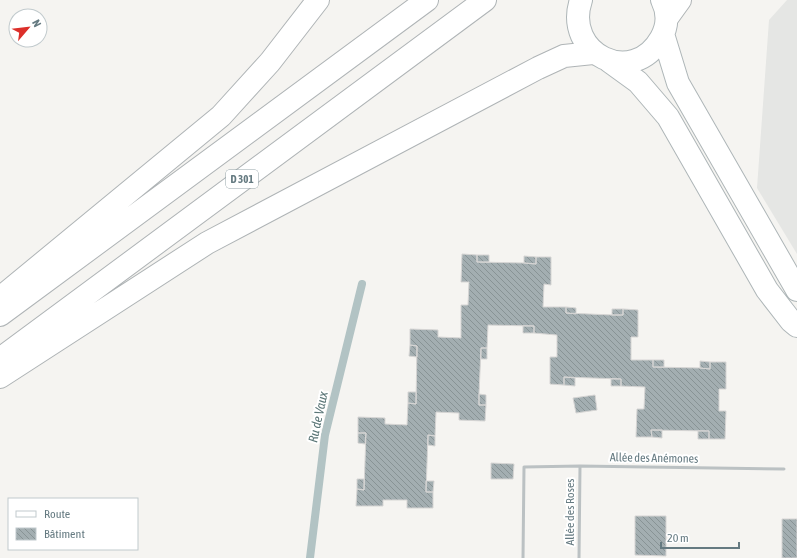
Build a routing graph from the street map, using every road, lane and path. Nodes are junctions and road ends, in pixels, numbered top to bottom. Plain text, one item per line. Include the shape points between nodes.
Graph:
1 (318, 0) edge
2 (427, 0) edge
3 (485, 0) edge
4 (581, 0) edge
5 (680, 0) edge
6 (664, 18) edge
7 (601, 57) junction
8 (797, 290) edge
9 (0, 298) edge
10 (0, 315) edge
11 (797, 326) edge
12 (0, 359) edge
13 (0, 377) edge
14 (580, 466) junction
15 (784, 469) dead end
16 (523, 558) edge
17 (579, 558) edge

1 - 9 main road via 270,62 221,116
2 - 10 main road, D 301
3 - 12 main road, D 301
4 - 7 main road via 578,24 582,37
5 - 6 main road
6 - 7 main road via 657,46 647,55 635,61 622,63
6 - 8 main road via 678,83
7 - 11 main road via 638,82 668,117 768,290
7 - 13 main road via 564,56 538,68 207,243
14 - 15 lane, Allée des Anémones
14 - 16 lane, Allée des Anémones via 524,467
14 - 17 lane, Allée des Roses

